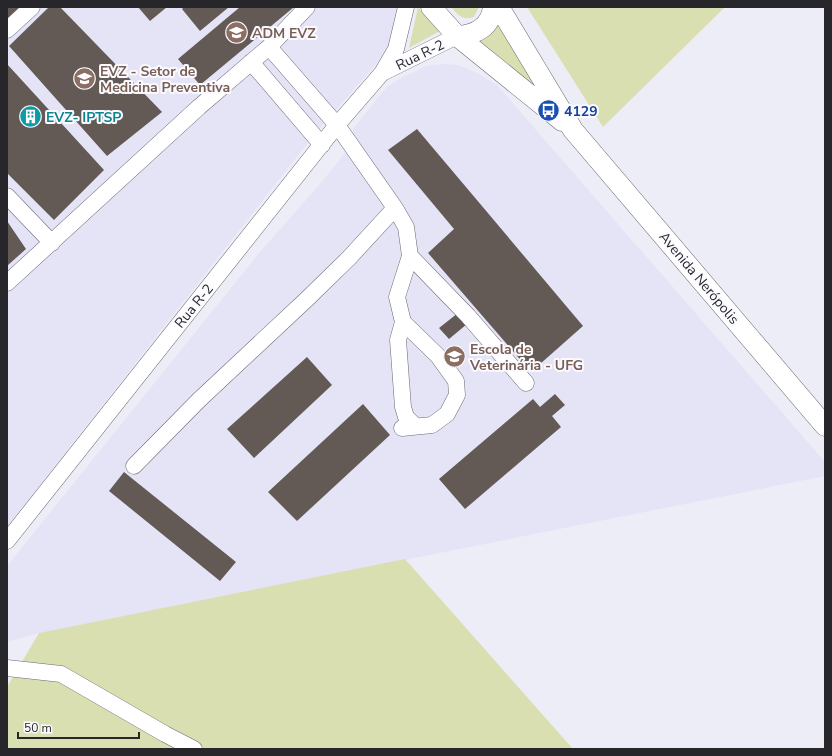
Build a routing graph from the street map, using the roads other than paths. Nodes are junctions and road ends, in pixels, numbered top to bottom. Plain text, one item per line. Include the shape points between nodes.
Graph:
1 (32, 7) edge
2 (307, 7) edge
3 (406, 7) edge
4 (432, 7) edge
5 (493, 7) edge
6 (499, 7) edge
7 (7, 30) edge
8 (457, 36) junction
9 (268, 47) junction
10 (251, 62) junction
11 (382, 73) junction
12 (337, 125) junction
13 (573, 130) junction
14 (322, 145) junction
15 (7, 196) edge
16 (395, 208) junction
17 (52, 243) junction
18 (410, 256) junction
19 (7, 283) edge
20 (403, 322) junction
21 (526, 383) dead end
22 (825, 426) edge
23 (134, 466) dead end
24 (7, 541) edge
25 (7, 668) edge
26 (194, 749) edge

1 - 7 street
2 - 9 street
3 - 11 street, Rua R-2 via 396,49
4 - 8 main road, Avenida Nerópolis
5 - 8 main road via 487,25 473,33
6 - 13 main road, Avenida Nerópolis
8 - 11 street, Rua R-2
8 - 13 main road, Avenida Nerópolis
9 - 10 street
9 - 12 street
10 - 14 street
10 - 17 street via 199,106
11 - 12 street, Rua R-2
12 - 14 street, Rua R-2
12 - 16 street
13 - 22 main road, Avenida Nerópolis
14 - 24 street, Rua R-2
15 - 17 street
16 - 18 street via 406,227
16 - 23 street via 349,258 199,400
17 - 19 street
18 - 20 street via 397,297
18 - 21 street via 468,316
20 - 20 street via 398,340 403,407 409,427 432,425 447,414 457,395 456,381 438,356
25 - 26 street via 61,674

